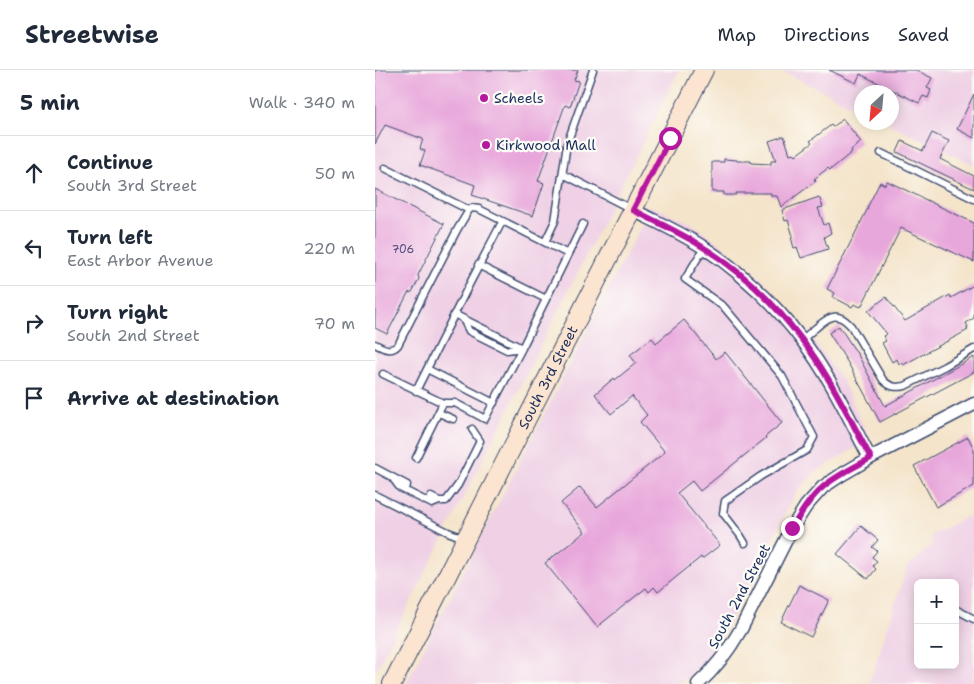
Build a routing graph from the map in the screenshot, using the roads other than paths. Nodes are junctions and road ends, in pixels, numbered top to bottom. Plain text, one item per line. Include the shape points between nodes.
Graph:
1 (593, 70) edge
2 (704, 70) edge
3 (881, 153) dead end
4 (385, 168) dead end
5 (563, 174) junction
6 (974, 199) edge
7 (469, 210) junction
8 (633, 210) junction
9 (502, 222) junction
10 (583, 224) dead end
11 (545, 242) junction
12 (704, 248) junction
13 (567, 254) junction
14 (478, 266) junction
15 (546, 298) junction
16 (454, 314) junction
17 (802, 340) junction
18 (375, 344) edge
19 (522, 348) junction
20 (974, 349) edge
21 (427, 369) junction
22 (383, 374) dead end
23 (416, 391) junction
24 (494, 402) junction
25 (443, 403) junction
26 (974, 404) edge
27 (439, 413) junction
28 (453, 420) dead end
29 (472, 429) dead end
30 (415, 458) dead end
31 (871, 458) junction
32 (375, 468) edge
33 (391, 476) junction
34 (407, 485) dead end
35 (375, 495) edge
36 (431, 497) dead end
37 (439, 501) junction
38 (465, 539) junction
39 (745, 543) dead end
40 (959, 611) edge
41 (974, 619) edge
42 (392, 684) edge
43 (698, 684) edge

1 - 5 lane via 564,154
2 - 8 street, South 3rd Street
3 - 6 lane
4 - 7 lane
5 - 8 lane
5 - 11 lane via 555,221
7 - 9 lane via 479,209
7 - 18 lane via 398,345 388,350
8 - 12 street
8 - 38 street, South 3rd Street
9 - 11 lane
9 - 14 lane
10 - 13 lane
11 - 13 lane
12 - 17 street via 761,293
12 - 39 lane via 685,279 724,307 783,376 814,437 807,450 725,501 723,513
13 - 15 lane
14 - 15 lane
14 - 16 lane
15 - 19 lane
16 - 19 lane
16 - 21 lane
17 - 20 lane via 827,319 839,317 851,326 883,380 899,388
17 - 31 street
19 - 24 lane
21 - 23 lane
21 - 24 lane
22 - 23 lane
23 - 25 lane
24 - 25 lane via 485,419 455,403
25 - 27 lane
26 - 31 street, South 2nd Street
27 - 28 lane
27 - 30 lane
29 - 37 lane via 480,440 458,485 446,501
31 - 43 street, South 2nd Street via 832,480 807,506 792,528 732,645
32 - 33 lane
33 - 34 lane
33 - 37 lane via 400,488 432,504
35 - 38 lane
36 - 37 lane
38 - 42 street, South 3rd Street
40 - 41 lane

